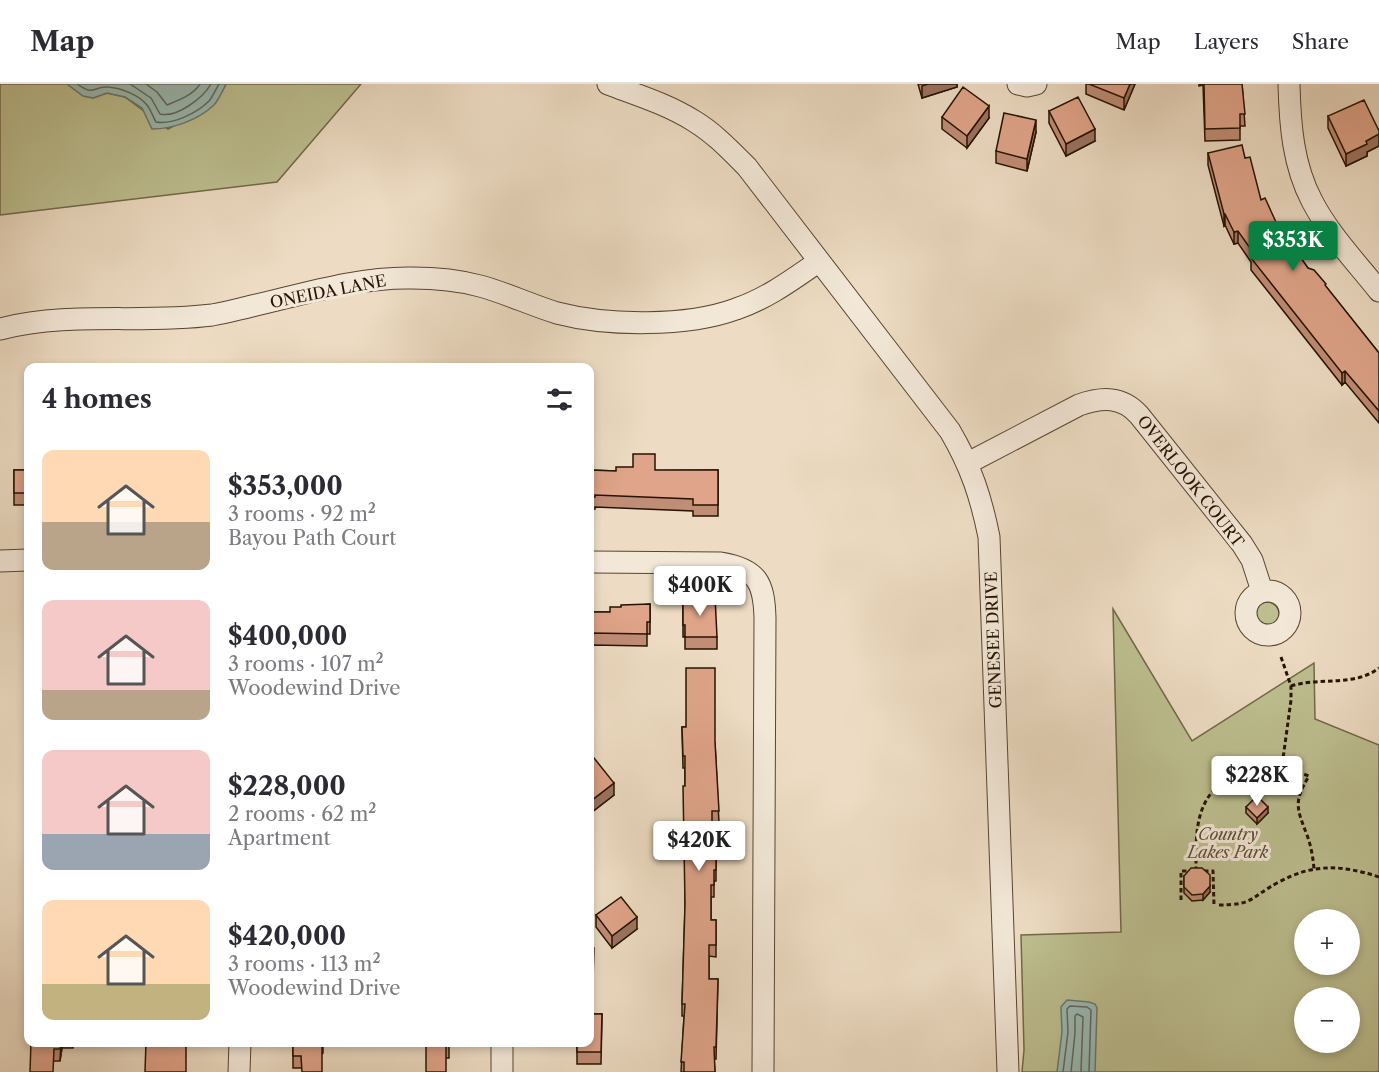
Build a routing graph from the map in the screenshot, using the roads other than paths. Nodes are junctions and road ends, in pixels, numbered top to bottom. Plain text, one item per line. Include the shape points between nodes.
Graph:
1 (608, 84) edge
2 (1018, 84) edge
3 (1036, 84) edge
4 (1289, 84) edge
5 (818, 261) junction
6 (1379, 291) edge
7 (0, 329) edge
8 (968, 463) junction
9 (24, 560) edge
10 (0, 561) edge
11 (594, 562) edge
12 (1262, 591) dead end
13 (240, 1047) edge
14 (502, 1047) edge
15 (239, 1072) edge
16 (502, 1072) edge
17 (763, 1072) edge
18 (1008, 1072) edge

1 - 5 street, GENESEE DRIVE via 670,107 722,142 747,167
2 - 3 street
4 - 6 street via 1291,132 1303,182 1324,221
5 - 7 street, ONEIDA LANE via 771,294 722,314 683,321 582,318 479,286 408,278 353,283 215,315 166,319 58,318
5 - 8 street, GENESEE DRIVE via 950,431
8 - 12 street, OVERLOOK COURT via 1079,405 1105,398 1125,402 1242,544
8 - 18 street, GENESEE DRIVE via 982,502 989,548
9 - 10 street
11 - 17 street via 721,563 749,572 762,588
13 - 15 street
14 - 16 street

